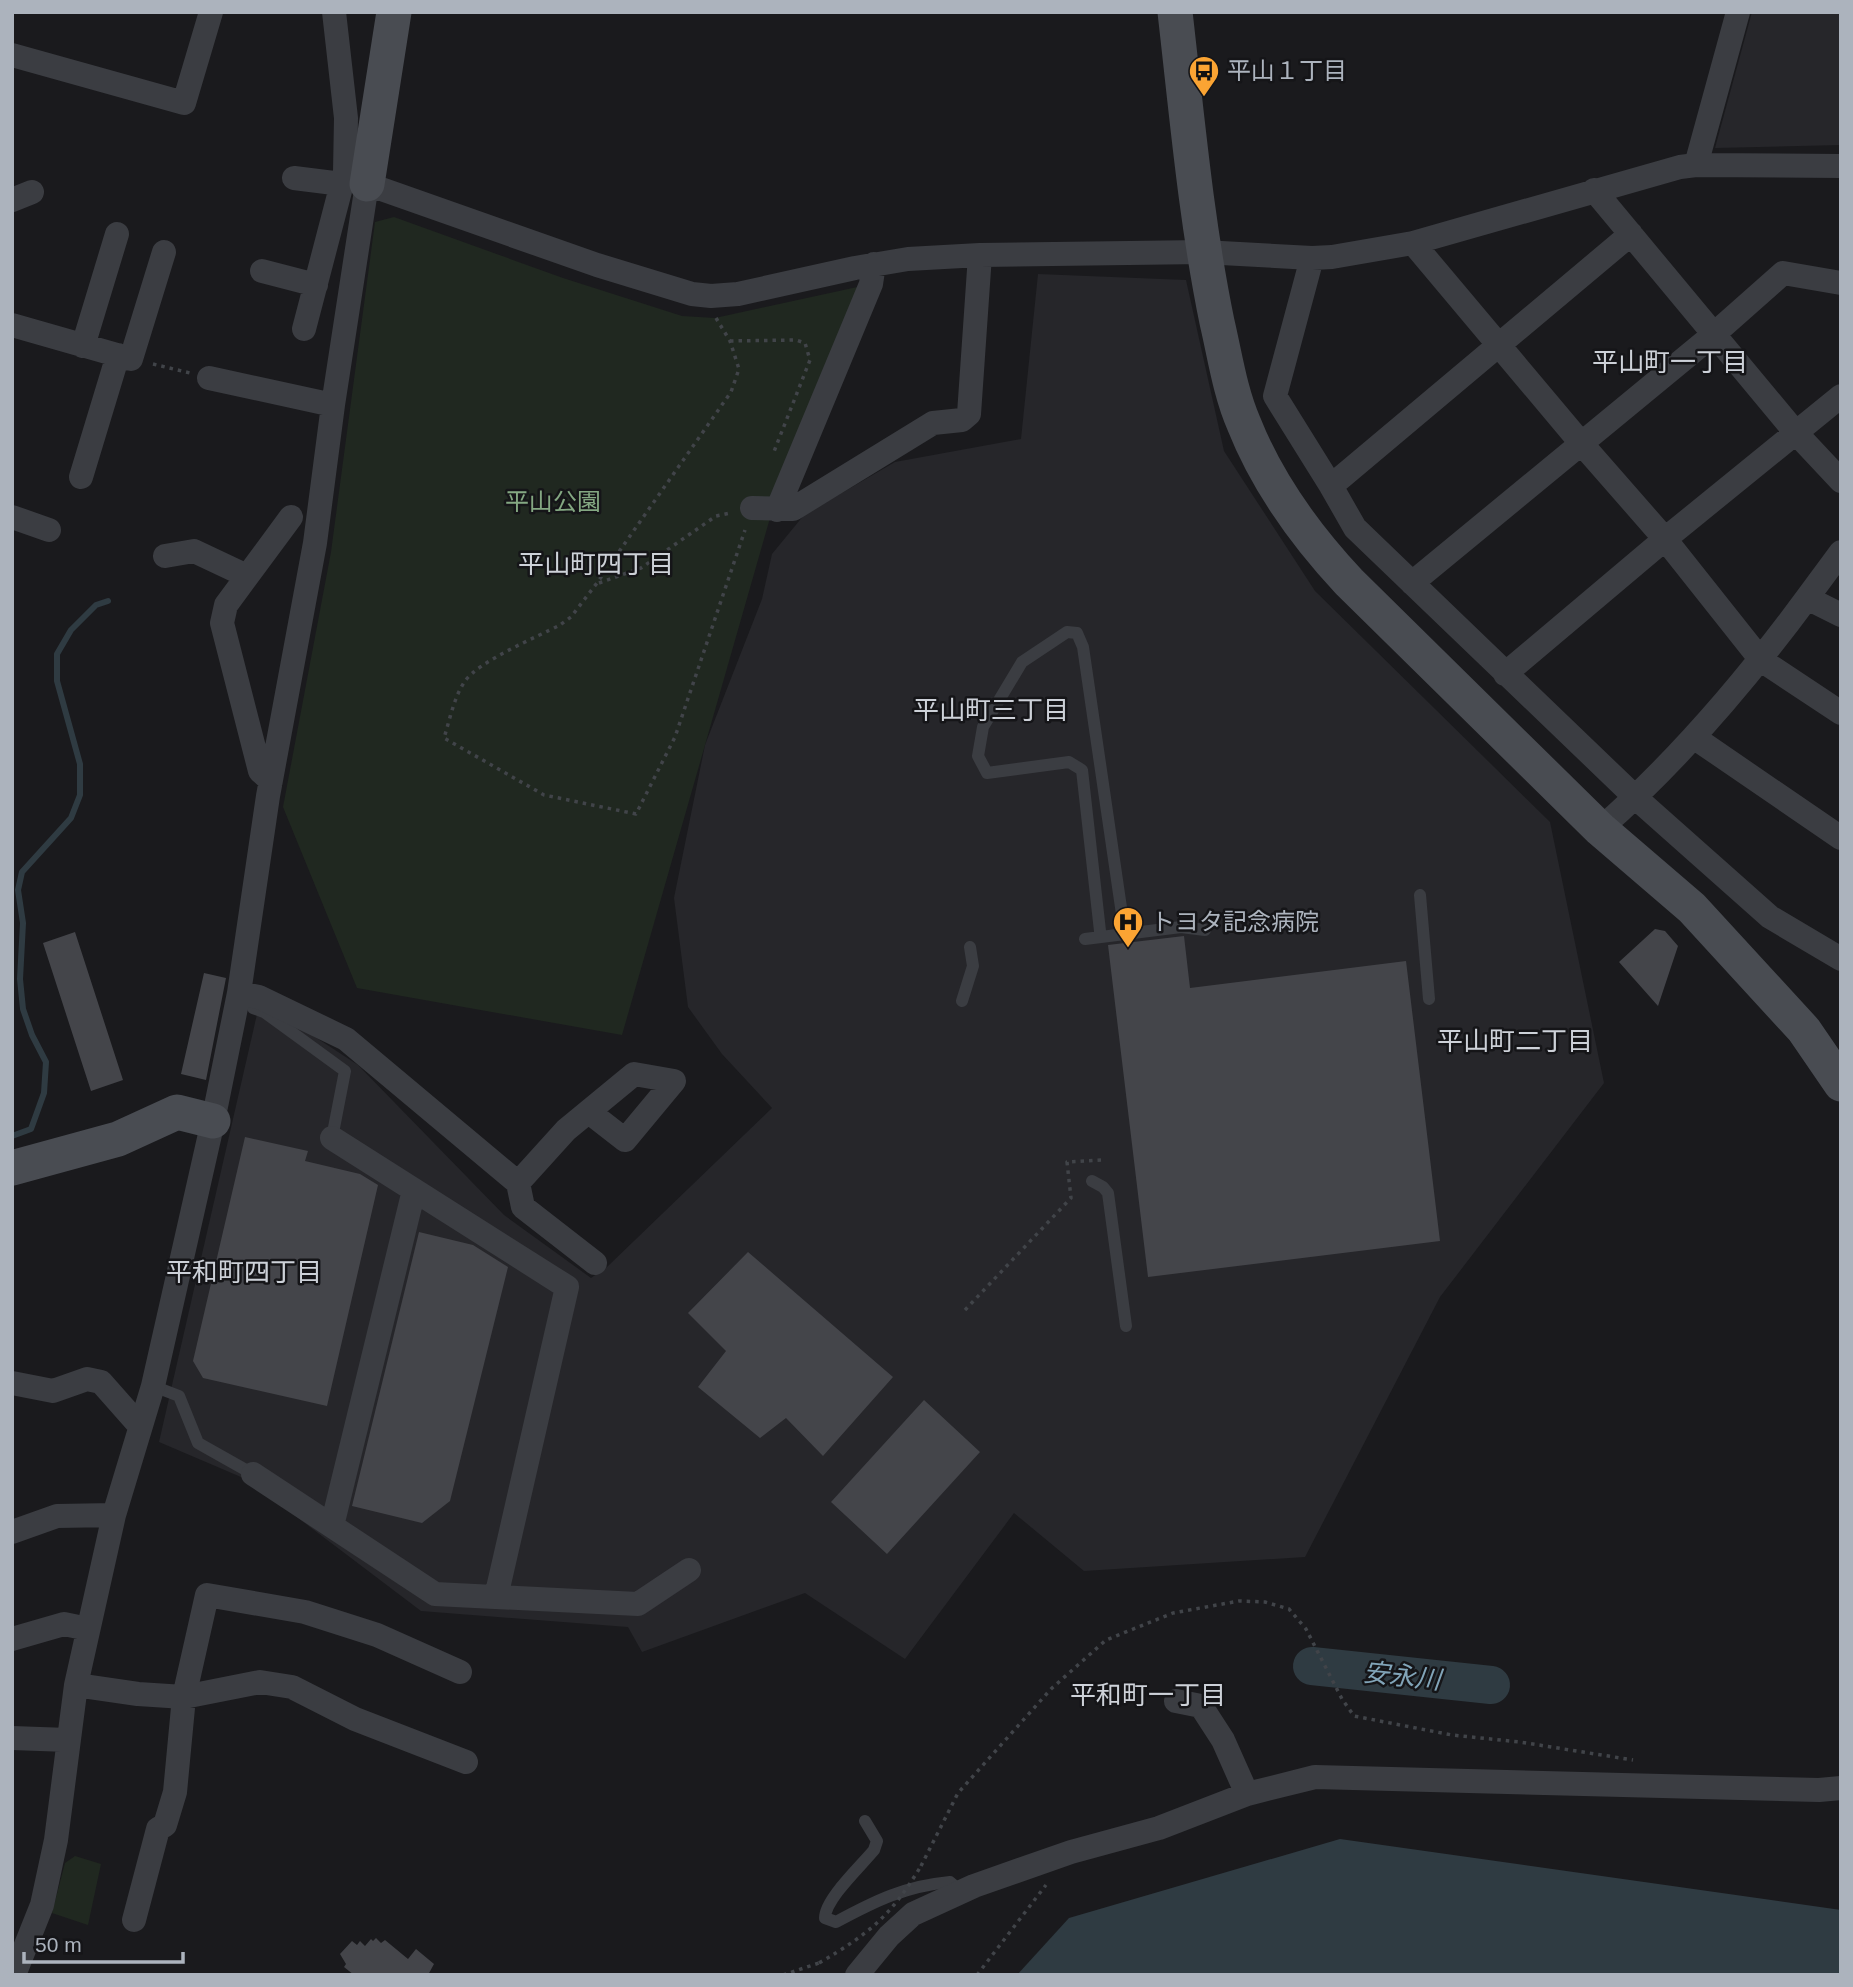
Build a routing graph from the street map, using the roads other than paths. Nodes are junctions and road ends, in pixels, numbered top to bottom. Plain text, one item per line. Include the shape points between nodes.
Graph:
1 (211, 12) edge
2 (334, 12) edge
3 (394, 12) edge
4 (1175, 12) edge
5 (1738, 12) edge
6 (12, 55) edge
7 (1696, 165) junction
8 (1841, 166) edge
9 (294, 178) dead end
10 (351, 180) junction
11 (1594, 190) junction
12 (117, 234) dead end
13 (1631, 234) junction
14 (328, 236) junction
15 (1413, 243) junction
16 (358, 245) junction
17 (1203, 251) junction
18 (164, 252) dead end
19 (980, 255) junction
20 (1312, 258) junction
21 (874, 264) junction
22 (262, 271) dead end
23 (1841, 283) edge
24 (316, 285) junction
25 (12, 325) edge
26 (304, 330) dead end
27 (1713, 335) junction
28 (1498, 345) junction
29 (82, 346) junction
30 (124, 357) junction
31 (209, 378) road end
32 (1841, 396) edge
33 (333, 405) junction
34 (1796, 433) junction
35 (1581, 443) junction
36 (81, 477) dead end
37 (1841, 481) edge
38 (1331, 486) junction
39 (752, 508) road end
40 (777, 510) junction
41 (12, 517) edge
42 (291, 517) dead end
43 (50, 530) dead end
44 (1665, 539) junction
45 (1841, 552) edge
46 (165, 556) dead end
47 (247, 576) junction
48 (1412, 583) junction
49 (1807, 598) junction
50 (1841, 615) edge
51 (1761, 660) junction
52 (1505, 674) junction
53 (1841, 713) edge
54 (1695, 738) junction
55 (271, 781) junction
56 (1636, 798) junction
57 (1600, 829) junction
58 (1841, 838) edge
59 (1420, 895) dead end
60 (1125, 928) dead end
61 (1100, 930) dead end
62 (1205, 930) dead end
63 (1085, 939) dead end
64 (970, 947) dead end
65 (1839, 952) edge
66 (238, 997) junction
67 (1429, 999) dead end
68 (962, 1000) dead end
69 (1841, 1084) edge
70 (589, 1112) dead end
71 (214, 1121) junction
72 (332, 1138) joint
73 (12, 1168) edge
74 (1092, 1181) dead end
75 (518, 1184) junction
76 (414, 1190) junction
77 (595, 1263) dead end
78 (1126, 1326) dead end
79 (12, 1383) edge
80 (153, 1386) junction
81 (139, 1425) junction
82 (253, 1474) joint
83 (114, 1515) junction
84 (332, 1526) junction
85 (12, 1532) edge
86 (690, 1570) dead end
87 (496, 1597) junction
88 (88, 1629) junction
89 (12, 1639) edge
90 (460, 1672) dead end
91 (76, 1685) junction
92 (184, 1697) junction
93 (1176, 1700) dead end
94 (12, 1738) edge
95 (68, 1740) junction
96 (466, 1762) dead end
97 (1841, 1788) edge
98 (1247, 1794) junction
99 (865, 1821) dead end
100 (962, 1892) junction
101 (134, 1920) dead end
102 (14, 1975) edge
103 (857, 1975) edge

1 - 6 street via 184,103
2 - 10 street
3 - 10 street
4 - 17 street
5 - 7 street
7 - 8 street
7 - 11 street
9 - 10 street
10 - 14 street
10 - 16 street
10 - 21 street via 692,294 738,294
11 - 13 street
11 - 15 street
12 - 29 street
13 - 27 street
13 - 28 street
14 - 16 street
14 - 24 street
15 - 20 street
15 - 28 street
16 - 33 street
17 - 19 street
17 - 20 street
17 - 57 street via 1243,424 1308,532 1349,582
18 - 30 street
19 - 21 street
19 - 40 street via 969,414 961,420 933,423 793,509
20 - 38 street via 1275,396
21 - 40 street via 871,284
22 - 24 street
23 - 27 street via 1783,273
24 - 26 street
25 - 29 street
27 - 34 street
27 - 35 street
28 - 35 street
28 - 38 street
29 - 30 street
30 - 36 street
31 - 33 street
32 - 34 street
33 - 55 street via 315,543
34 - 37 street
34 - 44 street
35 - 44 street
35 - 48 street
38 - 48 street via 1355,528
39 - 40 street
41 - 43 street
42 - 47 street
44 - 51 street
44 - 52 street
45 - 49 street
46 - 47 street via 194,551
47 - 55 street via 226,605 222,623 260,771
48 - 52 street
49 - 50 street
49 - 51 street
51 - 53 street
51 - 54 street
52 - 56 street
54 - 56 street
54 - 58 street
55 - 66 street
56 - 57 street
56 - 65 street via 1770,917
57 - 69 street via 1692,908 1804,1030
59 - 67 lane
60 - 61 lane via 1083,648 1077,633 1067,632 1022,662 983,727 978,756 987,773 1069,762 1082,770
62 - 63 lane via 1181,927
64 - 68 lane via 972,966
66 - 71 street
66 - 72 lane via 345,1071
66 - 75 street via 259,997 346,1039
70 - 75 street via 566,1130
71 - 73 street via 177,1112 118,1139
71 - 80 street
72 - 76 street
74 - 78 lane via 1108,1193
75 - 77 street via 523,1207
76 - 84 street
76 - 87 street via 567,1287
79 - 81 street via 52,1391 88,1379 101,1382
80 - 81 street
80 - 82 lane via 179,1396 198,1443
81 - 83 street
82 - 84 street
83 - 85 street via 57,1516
83 - 88 street
84 - 87 street via 435,1594
86 - 87 street via 638,1604
88 - 89 street via 64,1623
88 - 91 street
90 - 92 street via 377,1635 305,1612 206,1595
91 - 92 street
91 - 95 street
92 - 96 street via 260,1682 292,1688 355,1719
92 - 101 street via 175,1792 165,1825 158,1829 151,1848
93 - 98 street via 1201,1706
94 - 95 street
95 - 102 street via 56,1840 42,1905
97 - 98 street via 1605,1786 1333,1776
98 - 100 street via 1159,1828 1071,1852
99 - 100 lane via 877,1841 874,1850 834,1897 825,1918 836,1922 883,1896 926,1884 950,1882
100 - 103 street via 913,1914

